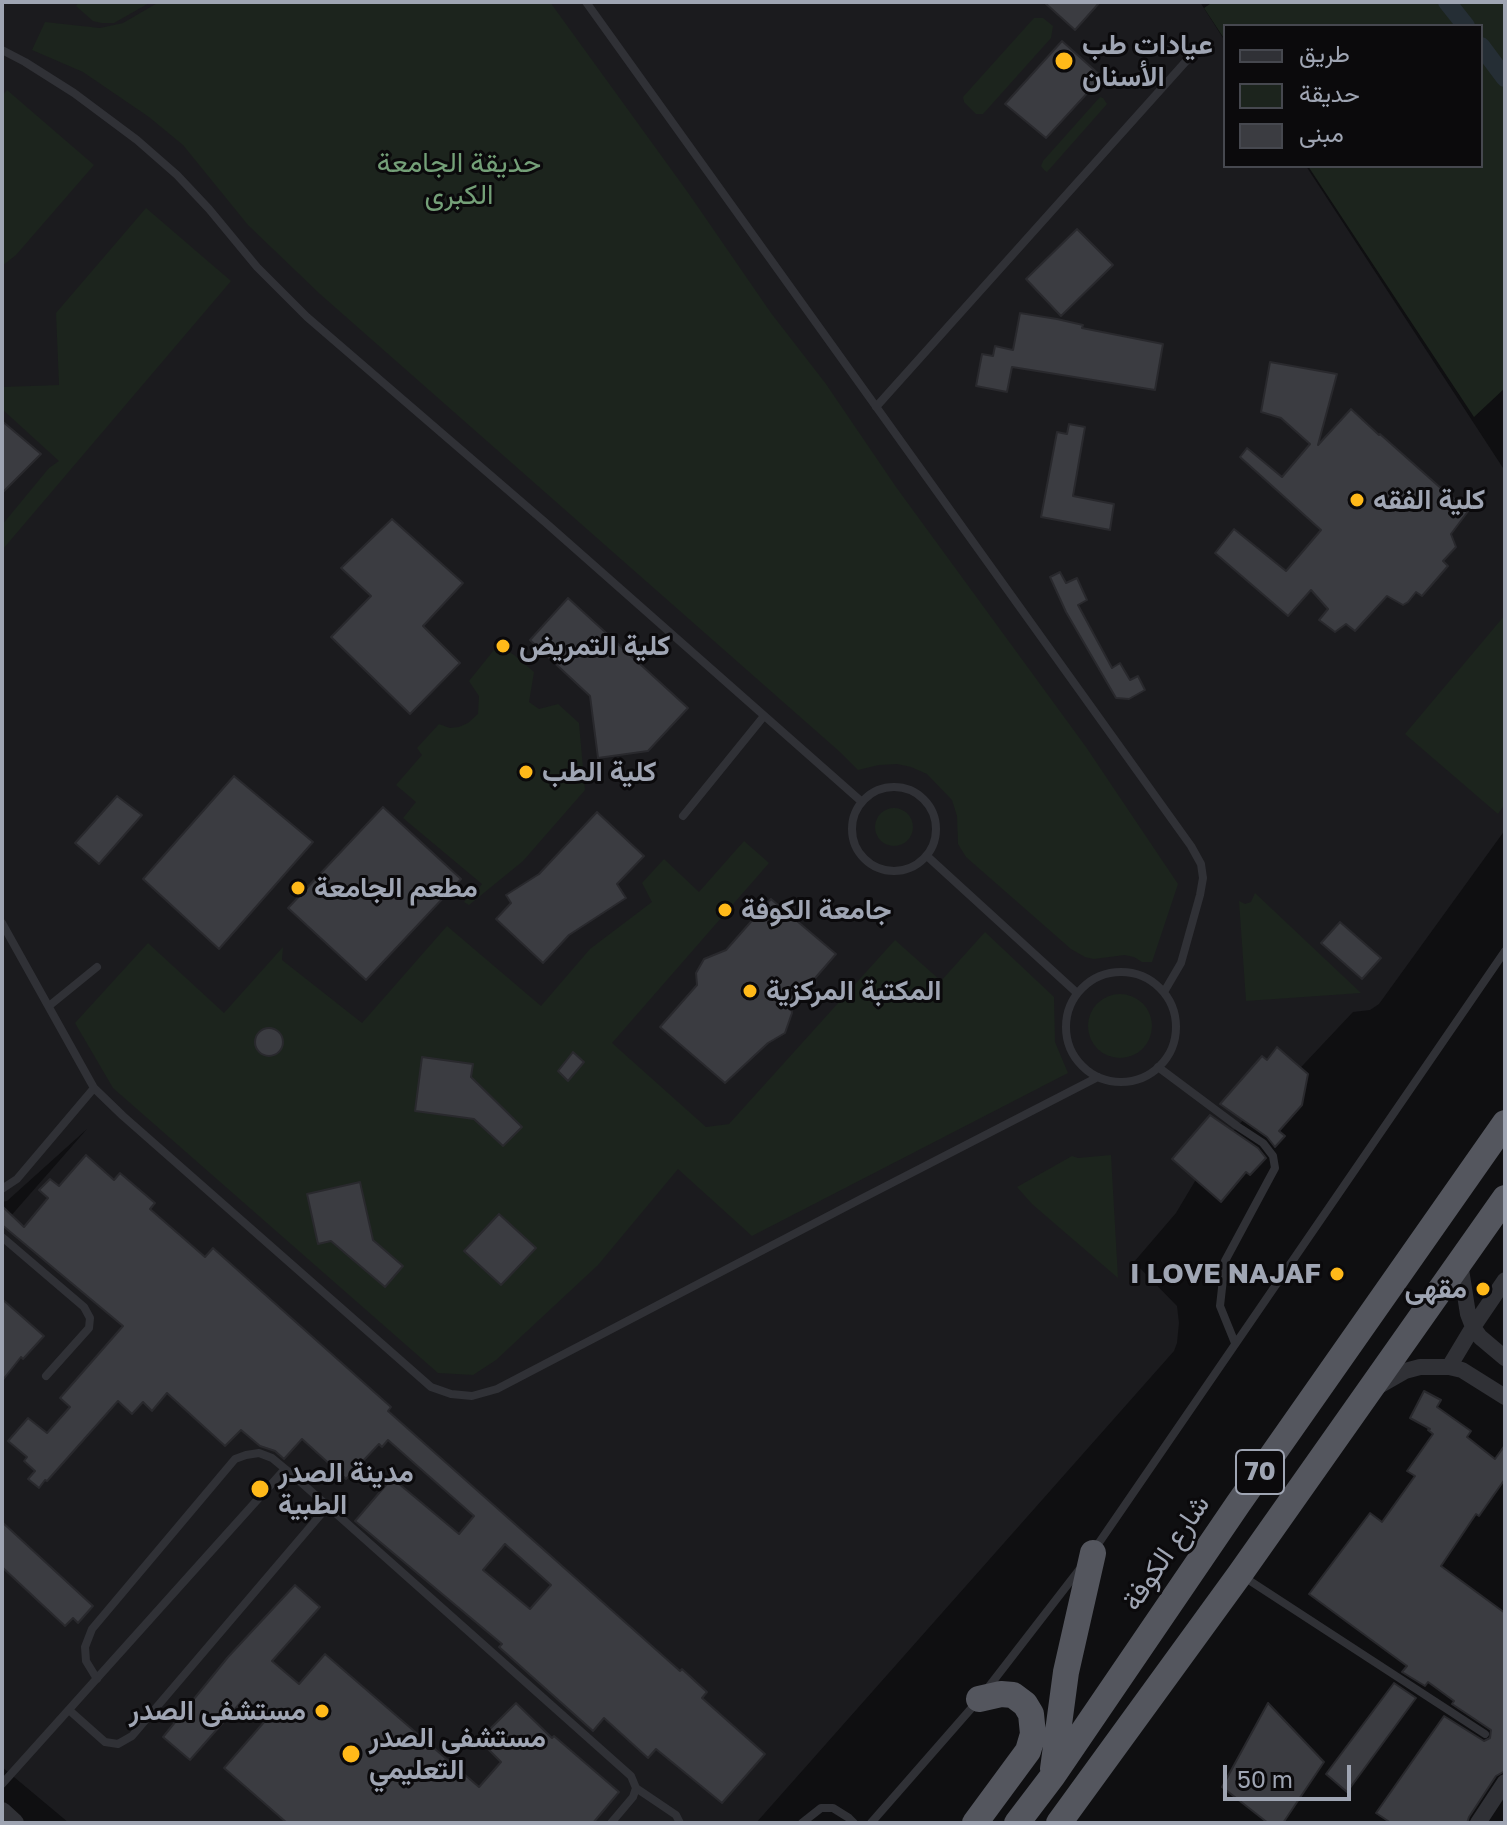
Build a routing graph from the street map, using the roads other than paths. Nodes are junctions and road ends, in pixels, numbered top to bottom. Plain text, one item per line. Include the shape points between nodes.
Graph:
1 (586, 2) edge
2 (1197, 49) dead end
3 (2, 50) edge
4 (876, 407) junction
5 (764, 716) junction
6 (862, 802) junction
7 (683, 816) dead end
8 (927, 856) junction
9 (2, 923) edge
10 (1505, 951) edge
11 (97, 967) dead end
12 (1164, 992) junction
13 (1077, 993) junction
14 (49, 1006) junction
15 (1158, 1067) junction
16 (1098, 1077) junction
17 (94, 1088) junction
18 (1505, 1123) edge
19 (2, 1189) edge
20 (1505, 1198) edge
21 (2, 1237) edge
22 (1460, 1263) junction
23 (1505, 1280) edge
24 (1473, 1327) junction
25 (1235, 1343) junction
26 (1505, 1358) edge
27 (1449, 1367) junction
28 (46, 1376) dead end
29 (1369, 1392) junction
30 (1505, 1397) edge
31 (285, 1469) junction
32 (328, 1506) junction
33 (1093, 1553) junction
34 (1240, 1574) junction
35 (97, 1679) junction
36 (979, 1699) junction
37 (69, 1710) junction
38 (1485, 1734) dead end
39 (1052, 1777) junction
40 (1505, 1782) edge
41 (2, 1784) edge
42 (636, 1788) junction
43 (2, 1812) edge
44 (14, 1823) edge
45 (611, 1823) edge
46 (680, 1823) edge
47 (802, 1823) edge
48 (854, 1823) edge
49 (871, 1823) edge
50 (975, 1823) edge
51 (1017, 1823) edge
52 (1059, 1823) edge
53 (1478, 1823) edge

1 - 4 lane
2 - 4 lane
3 - 5 lane via 74,93 137,140 177,175 307,317
4 - 12 lane via 1201,864 1200,895 1181,963
5 - 6 lane
5 - 7 lane
6 - 8 lane via 855,813 853,839 867,861 878,868 905,870
6 - 8 lane via 887,787 916,792 934,814 937,829
8 - 13 lane
9 - 14 lane
10 - 25 lane
11 - 14 lane
12 - 13 lane via 1152,981 1120,971 1103,974
12 - 15 lane via 1176,1022 1175,1039
13 - 16 lane via 1065,1024 1067,1041 1073,1056
14 - 17 lane
15 - 16 lane via 1130,1081
15 - 25 lane via 1263,1143 1273,1156 1275,1168 1225,1261 1220,1306
16 - 17 lane via 497,1389 472,1396 431,1387
17 - 19 lane via 17,1179
18 - 39 highway, شارع الكوفة / 70
20 - 22 highway, 70
21 - 28 lane via 84,1307 90,1318 89,1328
22 - 24 street
22 - 29 highway, 70
23 - 24 street
24 - 26 street
24 - 27 street
25 - 33 lane
27 - 29 street via 1405,1371
27 - 30 street
29 - 34 highway, 70
31 - 32 lane
31 - 35 lane
31 - 35 lane via 259,1453 235,1459 92,1629 86,1661
32 - 37 lane via 132,1736 118,1744 105,1742
32 - 42 lane via 620,1765
33 - 36 lane
33 - 39 highway via 1066,1672
34 - 38 lane
34 - 52 highway, 70
35 - 37 lane
36 - 49 lane
36 - 50 highway via 1013,1695 1031,1714 1033,1734 1028,1751
37 - 41 lane
39 - 51 highway, شارع الكوفة / 70
40 - 53 street
42 - 45 lane
42 - 46 lane
43 - 44 street
47 - 48 lane via 821,1808 833,1808

